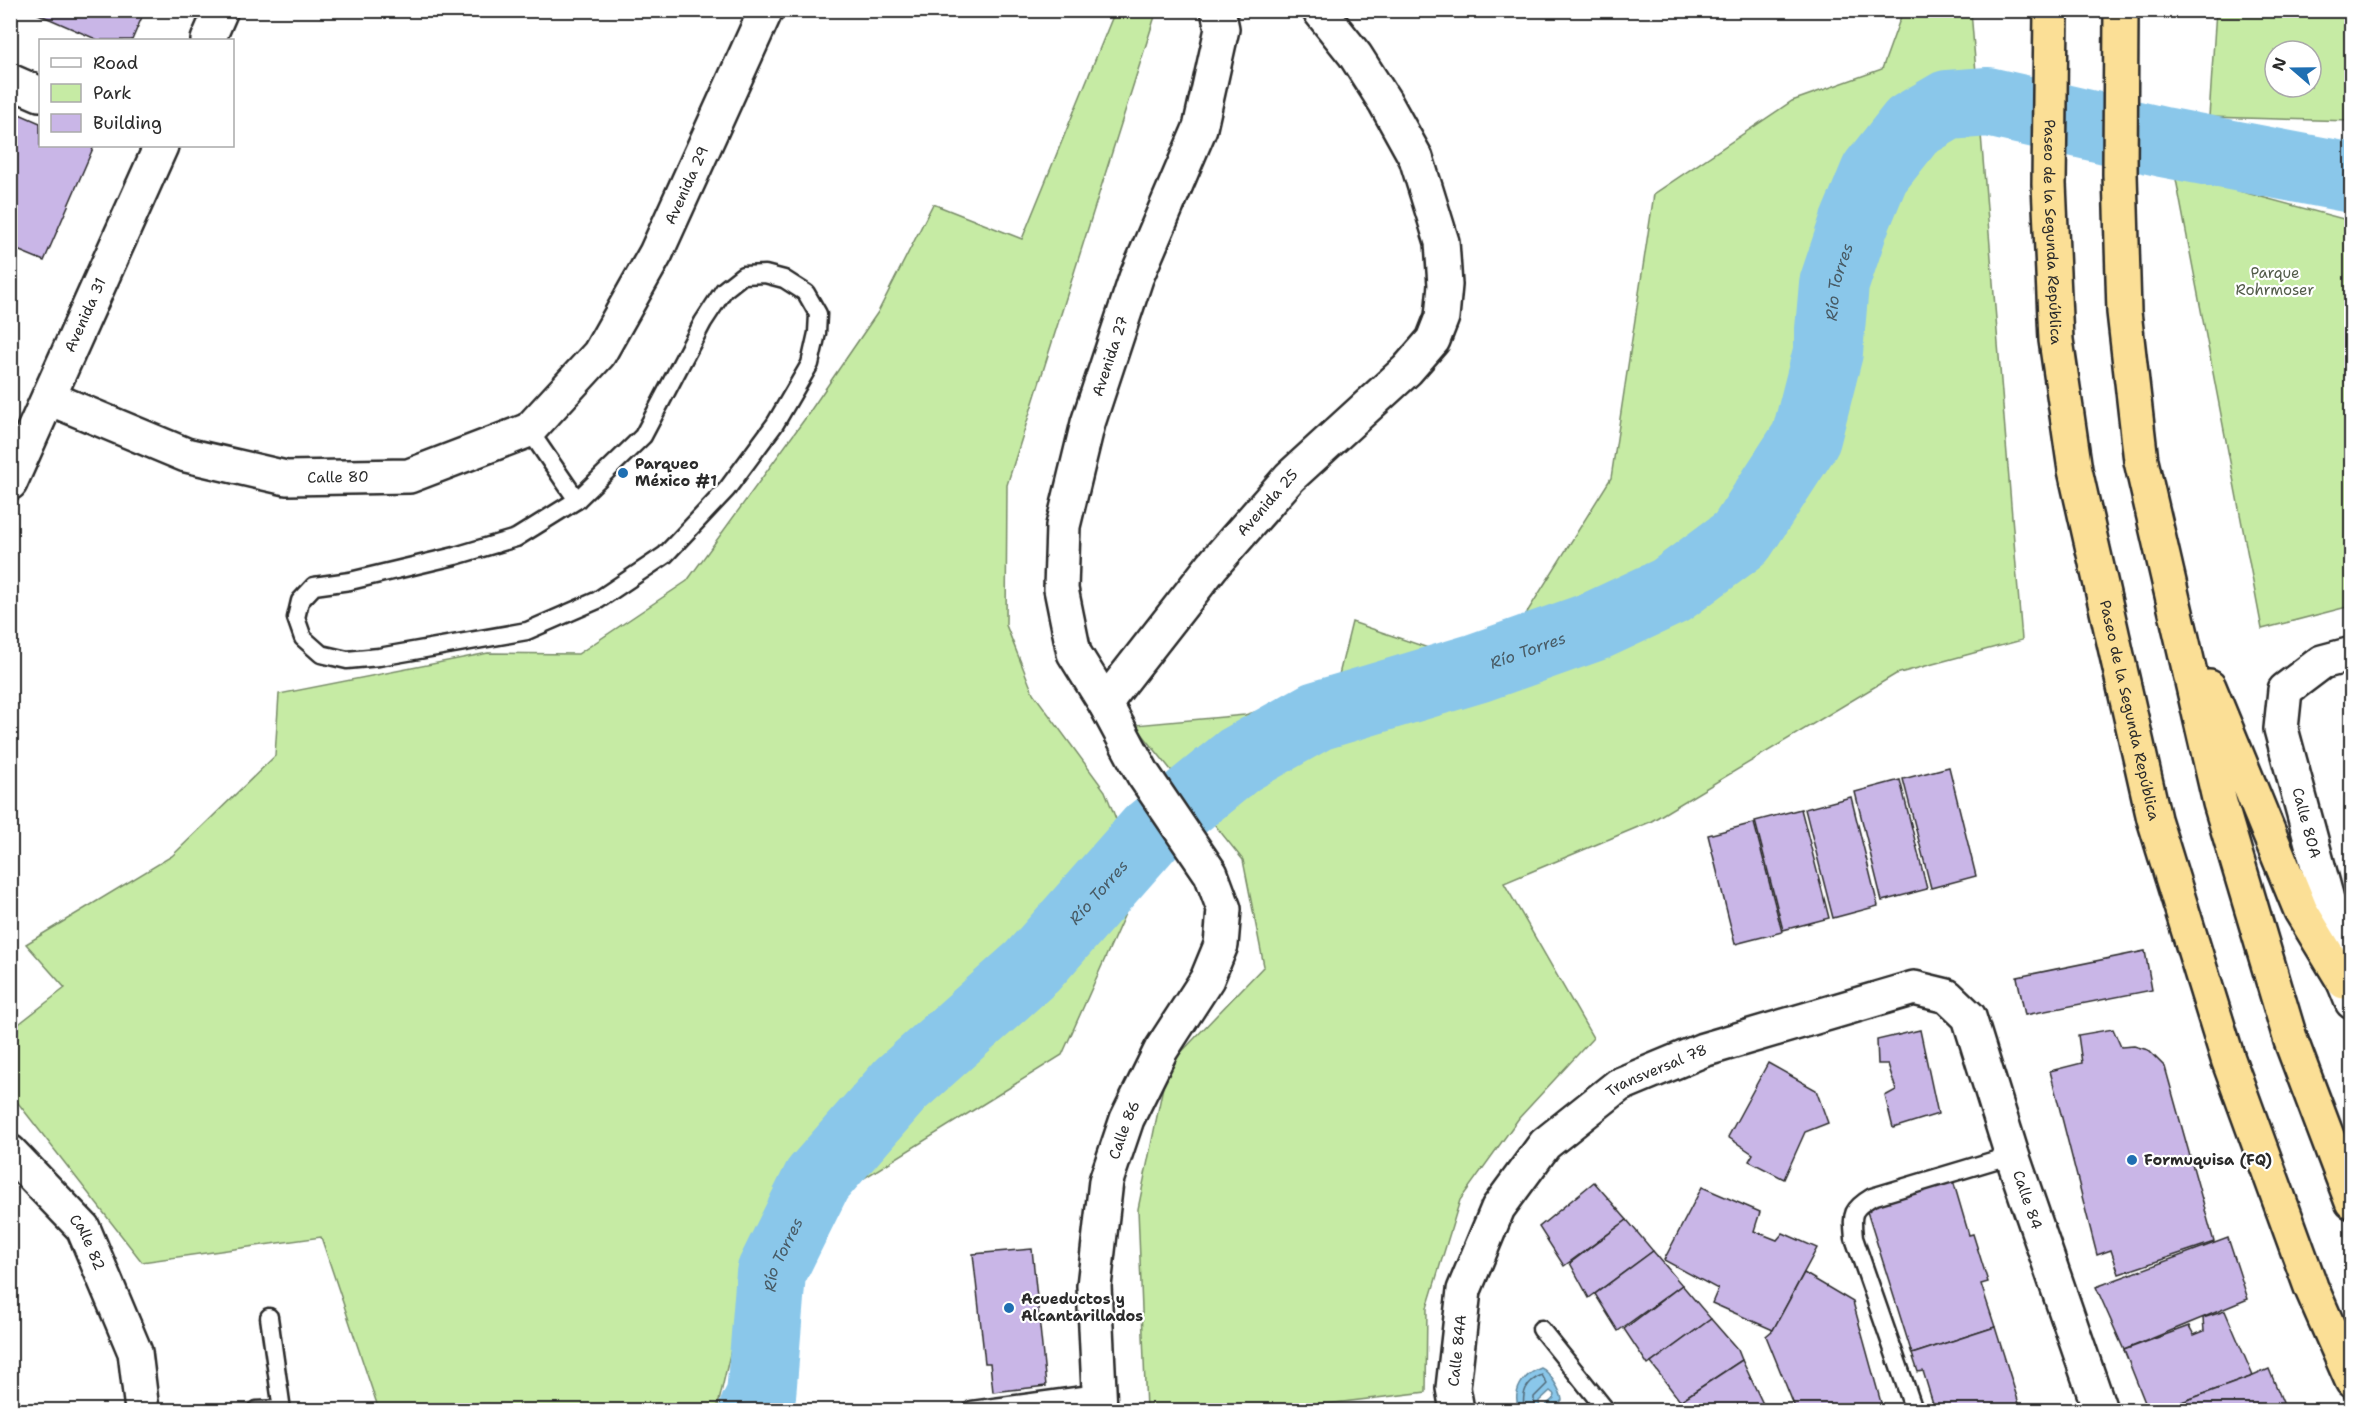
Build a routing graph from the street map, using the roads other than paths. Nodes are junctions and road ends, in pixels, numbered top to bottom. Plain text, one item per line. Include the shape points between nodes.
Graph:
1 (221, 10) edge
2 (766, 10) edge
3 (1218, 10) edge
4 (1319, 10) edge
5 (2050, 10) edge
6 (2121, 10) edge
7 (208, 39) edge
8 (10, 81) edge
9 (39, 94) edge
10 (160, 147) edge
11 (598, 354) joint
12 (48, 398) junction
13 (529, 430) junction
14 (10, 483) edge
15 (577, 500) junction
16 (2173, 597) junction
17 (2337, 658) edge
18 (1105, 703) junction
19 (1143, 774) joint
20 (2348, 992) edge
21 (1947, 996) joint
22 (10, 1152) edge
23 (2012, 1155) junction
24 (2352, 1202) edge
25 (1464, 1290) joint
26 (269, 1317) dead end
27 (1541, 1329) dead end
28 (2352, 1381) edge
29 (1099, 1402) edge
30 (142, 1410) edge
31 (256, 1410) edge
32 (282, 1410) edge
33 (972, 1410) edge
34 (1457, 1410) edge
35 (1606, 1410) edge
36 (1914, 1410) edge
37 (2100, 1410) edge

1 - 7 street
2 - 11 street, Avenida 29 via 656,253
3 - 18 street, Avenida 27 via 1222,29 1200,128 1136,279 1088,423 1063,526 1061,589 1074,653
4 - 18 street, Avenida 25 via 1355,55 1416,158 1442,242 1442,317 1433,340 1407,370 1290,477 1212,566
5 - 28 highway, Paseo de la Segunda República via 2049,184 2055,340 2075,470 2154,819 2228,1059 2311,1287
6 - 16 highway via 2124,312 2141,461
8 - 9 street
10 - 12 street, Avenida 31
11 - 13 street, Calle 80
12 - 13 street, Calle 80 via 186,455 286,478 409,476
12 - 14 street, Avenida 31
13 - 15 lane
15 - 15 lane via 516,538 350,581 314,586 300,601 297,618 303,639 321,654 346,660 527,631 598,600 665,555 727,489 775,424 810,364 818,314 806,293 784,279 765,274 743,276 724,290 643,436
16 - 20 highway via 2301,911
16 - 24 highway via 2223,814 2291,1041
17 - 20 street, Calle 80A via 2285,690 2281,729
18 - 19 street, Avenida 27
19 - 29 street, Calle 86 via 1211,873 1224,909 1221,945 1207,979 1161,1050 1127,1119 1106,1180 1094,1286
21 - 23 street, Calle 84 via 1969,1017
21 - 25 street, Transversal 78 via 1914,988 1703,1050 1619,1085 1545,1144 1498,1208
22 - 30 street, Calle 82 via 83,1228 135,1352
23 - 36 lane via 1872,1197 1858,1206 1852,1216 1854,1238
23 - 37 street, Calle 84
25 - 34 street, Calle 84A via 1453,1388
26 - 32 lane
27 - 35 lane
29 - 33 lane
31 - 32 lane

